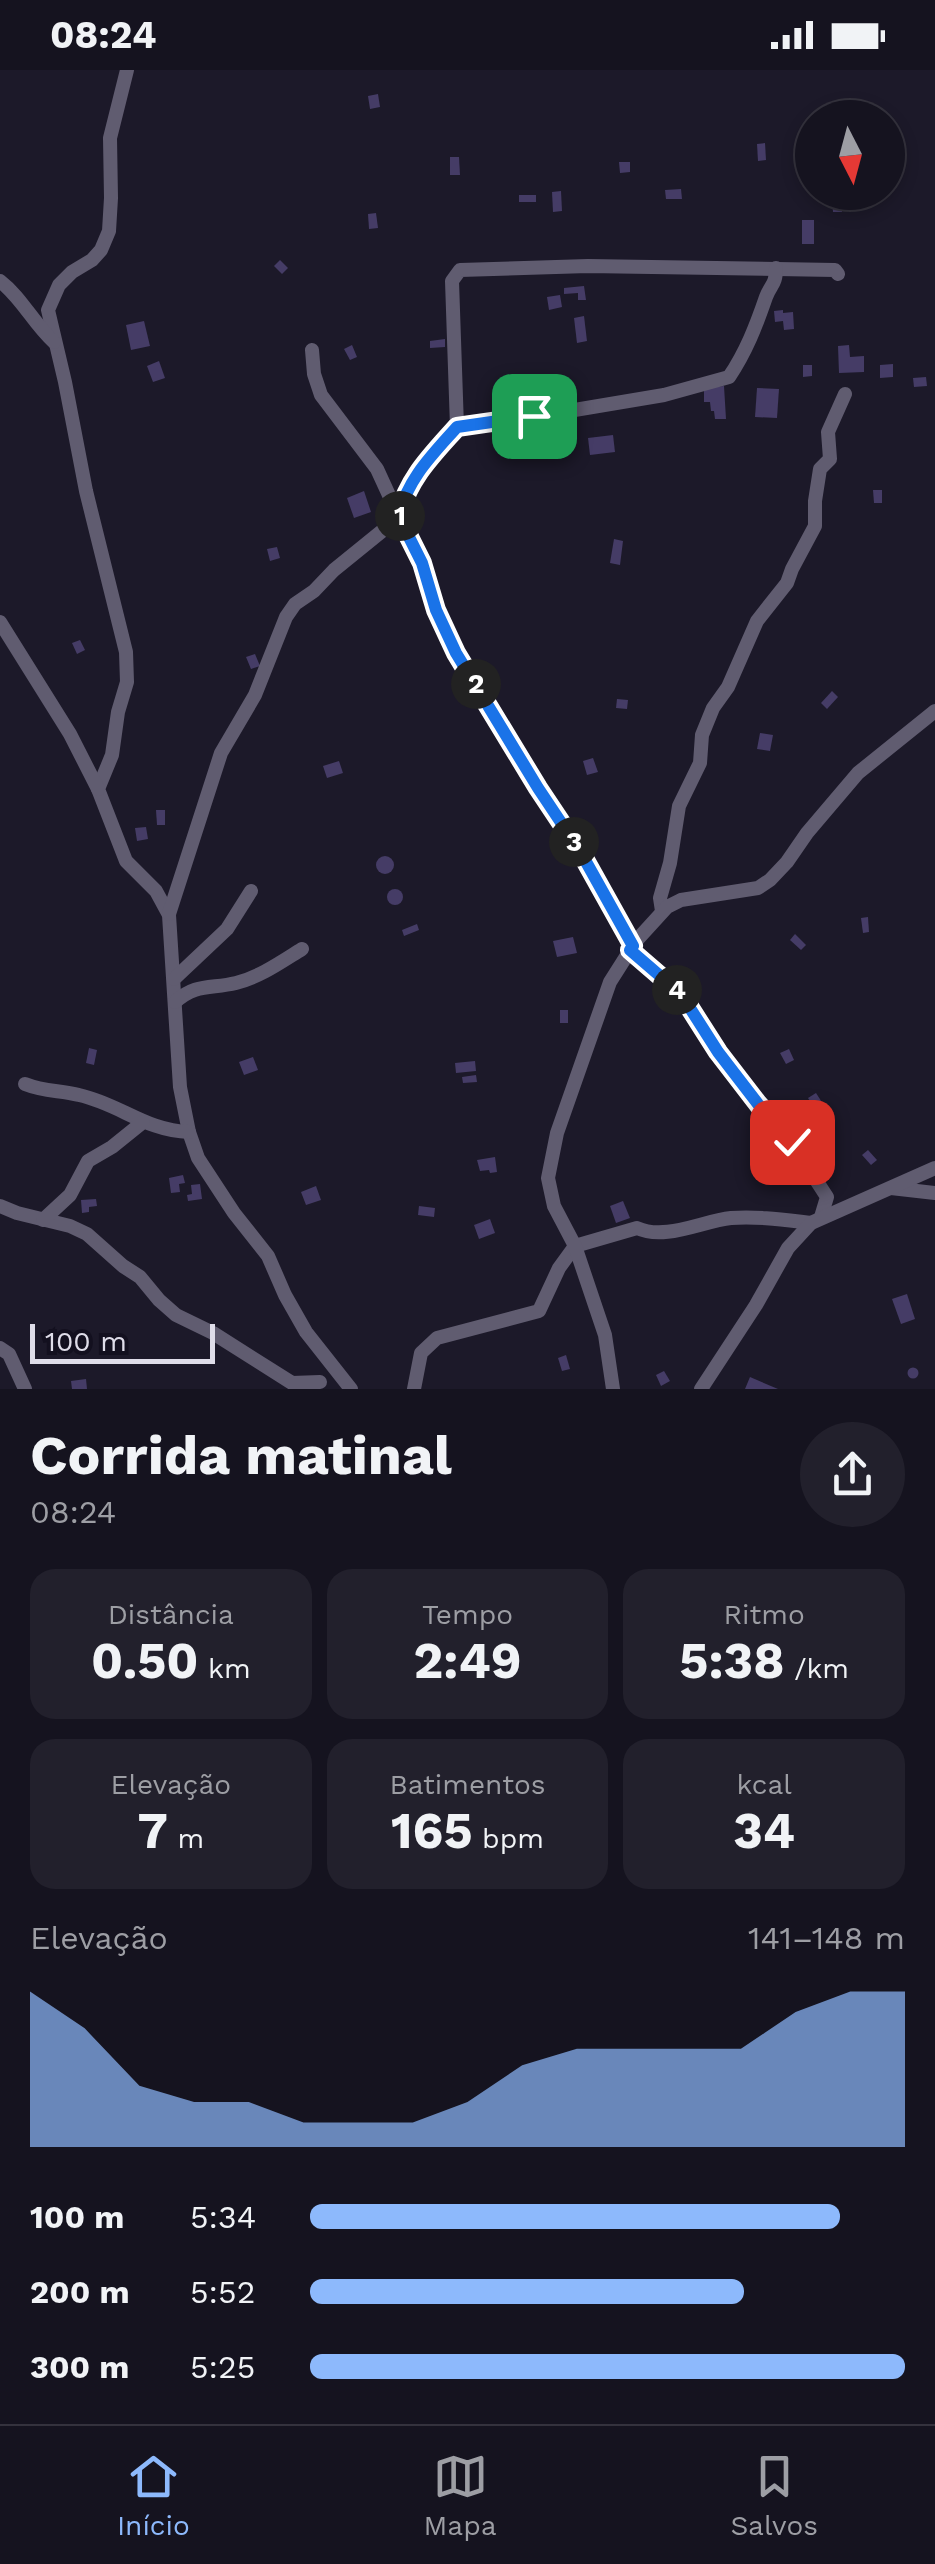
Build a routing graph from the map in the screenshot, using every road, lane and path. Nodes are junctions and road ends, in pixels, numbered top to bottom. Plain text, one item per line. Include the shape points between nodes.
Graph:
1 (127, 70) edge
2 (776, 268) junction
3 (838, 274) dead end
4 (0, 280) edge
5 (54, 343) junction
6 (312, 350) dead end
7 (845, 394) dead end
8 (457, 427) junction
9 (397, 525) junction
10 (0, 622) edge
11 (935, 712) edge
12 (98, 789) junction
13 (251, 892) dead end
14 (662, 912) junction
15 (169, 915) junction
16 (632, 948) junction
17 (302, 949) dead end
18 (174, 979) junction
19 (175, 1002) junction
20 (26, 1084) dead end
21 (143, 1122) junction
22 (189, 1132) junction
23 (935, 1168) edge
24 (889, 1188) junction
25 (935, 1192) edge
26 (0, 1206) edge
27 (42, 1220) junction
28 (816, 1220) junction
29 (575, 1246) junction
30 (314, 1343) junction
31 (0, 1348) edge
32 (320, 1386) edge
33 (24, 1389) edge
34 (351, 1389) edge
35 (414, 1389) edge
36 (614, 1389) edge
37 (700, 1389) edge

1 - 5 street via 110,138 109,231 101,250 50,300
2 - 3 street
2 - 8 street via 755,333 725,380
2 - 8 street via 460,270 452,280
4 - 5 street
5 - 12 street via 126,652 127,682
6 - 9 street via 321,395 377,470
7 - 14 street via 828,432 830,458 820,469 815,526 787,583 757,620 702,735 700,763 680,806
8 - 9 street via 413,481
9 - 15 street via 334,570 286,617 255,694 221,753
9 - 16 street via 422,563 456,653 580,851
10 - 12 street
11 - 14 street via 858,774 764,884 681,900
12 - 15 street via 126,861
13 - 18 street via 227,929
14 - 16 street
15 - 18 street
16 - 28 street via 681,994 724,1061 792,1142 827,1197
16 - 29 street via 603,1000 550,1160 554,1206
17 - 19 street via 248,979 196,988
18 - 19 street
19 - 22 street
20 - 21 street via 106,1103
21 - 22 street
21 - 27 street via 88,1161 70,1195
22 - 30 street via 207,1174 268,1256
23 - 24 street
24 - 25 street
24 - 28 street
26 - 27 street
27 - 32 street via 87,1234 168,1309 292,1383
28 - 29 street via 726,1219 656,1232 632,1228
28 - 37 street via 781,1258
29 - 35 street via 539,1311 436,1338 420,1353
29 - 36 street via 605,1335
30 - 32 street
30 - 34 street
31 - 33 street

